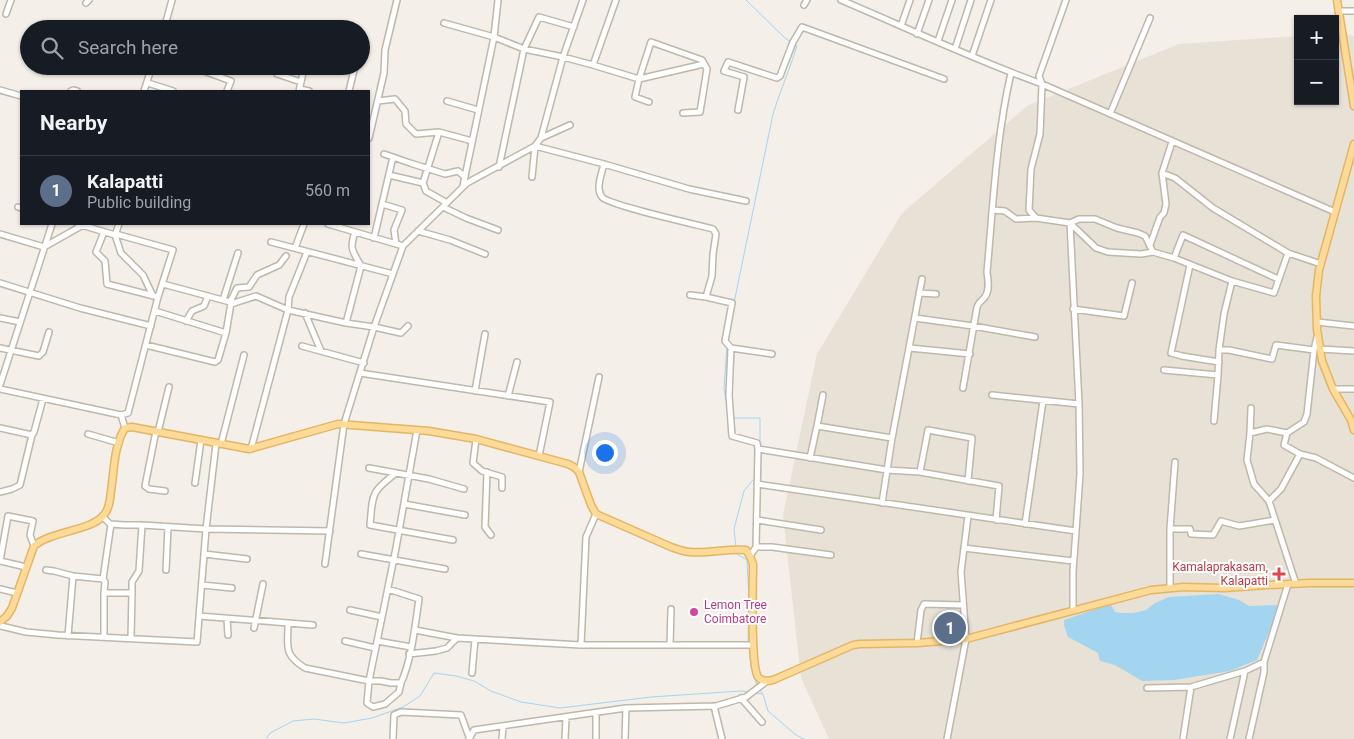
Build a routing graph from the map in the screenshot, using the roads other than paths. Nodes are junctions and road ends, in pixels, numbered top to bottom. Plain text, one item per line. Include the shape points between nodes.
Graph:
1 (11, 0) edge
2 (172, 0) edge
3 (397, 0) edge
4 (498, 0) edge
5 (582, 0) edge
6 (616, 0) edge
7 (841, 0) edge
8 (910, 0) edge
9 (929, 0) edge
10 (952, 0) edge
11 (971, 0) edge
12 (991, 0) edge
13 (1066, 0) edge
14 (1337, 0) edge
15 (1354, 11) edge
16 (1338, 12) junction
17 (6, 14) dead end
18 (1150, 18) dead end
19 (166, 20) edge
20 (444, 23) dead end
21 (574, 26) junction
22 (901, 26) junction
23 (917, 34) junction
24 (494, 36) junction
25 (938, 41) junction
26 (955, 49) junction
27 (524, 50) junction
28 (972, 56) junction
29 (563, 57) junction
30 (1350, 63) edge
31 (704, 64) junction
32 (593, 65) junction
33 (1011, 73) junction
34 (150, 75) edge
35 (215, 75) edge
36 (280, 75) edge
37 (303, 75) edge
38 (353, 75) edge
39 (639, 79) junction
40 (944, 79) dead end
41 (301, 82) junction
42 (148, 83) junction
43 (1042, 84) junction
44 (0, 90) edge
45 (144, 90) edge
46 (170, 90) edge
47 (227, 90) edge
48 (299, 90) edge
49 (349, 90) edge
50 (20, 96) edge
51 (378, 101) junction
52 (447, 101) dead end
53 (650, 102) dead end
54 (1354, 103) edge
55 (478, 110) junction
56 (738, 110) dead end
57 (684, 113) dead end
58 (1110, 114) junction
59 (570, 125) dead end
60 (439, 132) junction
61 (370, 134) edge
62 (541, 138) junction
63 (472, 142) junction
64 (1172, 142) junction
65 (1354, 144) edge
66 (535, 146) junction
67 (384, 154) dead end
68 (393, 157) junction
69 (604, 164) junction
70 (498, 167) junction
71 (428, 168) junction
72 (1162, 173) junction
73 (389, 175) junction
74 (465, 177) junction
75 (532, 177) dead end
76 (424, 183) junction
77 (463, 186) junction
78 (746, 202) dead end
79 (382, 204) junction
80 (445, 205) junction
81 (993, 210) junction
82 (1335, 212) junction
83 (1036, 218) junction
84 (1070, 222) junction
85 (52, 225) edge
86 (83, 225) edge
87 (119, 225) edge
88 (304, 225) edge
89 (346, 226) edge
90 (498, 230) dead end
91 (418, 231) junction
92 (104, 232) junction
93 (355, 232) junction
94 (0, 234) edge
95 (116, 235) junction
96 (374, 238) junction
97 (271, 242) dead end
98 (396, 244) junction
99 (1150, 245) junction
100 (403, 246) junction
101 (44, 247) junction
102 (295, 248) junction
103 (307, 252) junction
104 (1153, 252) junction
105 (238, 253) dead end
106 (1288, 253) junction
107 (485, 254) dead end
108 (286, 256) dead end
109 (1174, 258) junction
110 (1321, 264) junction
111 (1190, 265) junction
112 (361, 266) junction
113 (393, 274) junction
114 (922, 279) dead end
115 (1278, 279) junction
116 (1232, 281) junction
117 (1132, 283) dead end
118 (0, 284) edge
119 (163, 284) junction
120 (249, 287) junction
121 (30, 292) junction
122 (919, 292) junction
123 (936, 294) dead end
124 (690, 295) dead end
125 (155, 296) junction
126 (208, 296) junction
127 (706, 297) junction
128 (250, 298) junction
129 (224, 300) junction
130 (230, 303) junction
131 (1073, 309) junction
132 (288, 310) junction
133 (155, 311) junction
134 (305, 313) junction
135 (0, 318) edge
136 (915, 318) junction
137 (186, 321) junction
138 (20, 322) junction
139 (1317, 322) junction
140 (346, 323) junction
141 (151, 326) junction
142 (408, 326) dead end
143 (973, 326) junction
144 (1354, 326) edge
145 (374, 327) junction
146 (49, 332) dead end
147 (226, 333) junction
148 (485, 334) dead end
149 (1035, 337) dead end
150 (146, 345) junction
151 (728, 345) junction
152 (302, 346) dead end
153 (0, 348) edge
154 (910, 348) junction
155 (11, 350) junction
156 (1219, 350) junction
157 (1317, 350) junction
158 (321, 351) junction
159 (1354, 352) edge
160 (772, 354) dead end
161 (970, 354) junction
162 (244, 355) dead end
163 (517, 362) dead end
164 (1219, 362) junction
165 (364, 363) junction
166 (1164, 370) dead end
167 (360, 373) junction
168 (1218, 375) junction
169 (599, 377) dead end
170 (0, 385) edge
171 (169, 388) dead end
172 (963, 388) dead end
173 (0, 389) edge
174 (1333, 389) junction
175 (1354, 389) edge
176 (476, 391) junction
177 (823, 395) dead end
178 (992, 395) dead end
179 (508, 396) junction
180 (43, 399) junction
181 (1043, 401) junction
182 (1079, 404) junction
183 (1251, 408) dead end
184 (121, 415) junction
185 (1214, 421) dead end
186 (344, 424) junction
187 (817, 426) junction
188 (0, 428) edge
189 (125, 428) junction
190 (418, 430) junction
191 (1354, 430) edge
192 (157, 432) junction
193 (1250, 433) junction
194 (1287, 433) junction
195 (88, 434) dead end
196 (32, 435) junction
197 (892, 438) junction
198 (476, 439) junction
199 (200, 440) junction
200 (119, 443) junction
201 (219, 444) junction
202 (250, 448) junction
203 (759, 450) junction
204 (1300, 454) junction
205 (539, 456) junction
206 (810, 458) junction
207 (1175, 462) dead end
208 (369, 468) dead end
209 (887, 470) junction
210 (487, 472) junction
211 (579, 472) junction
212 (920, 472) junction
213 (396, 473) junction
214 (409, 475) junction
215 (1354, 478) edge
216 (757, 480) junction
217 (968, 481) junction
218 (195, 483) dead end
219 (502, 488) dead end
220 (464, 489) dead end
221 (165, 491) dead end
222 (0, 492) edge
223 (1270, 501) junction
224 (882, 503) junction
225 (404, 504) junction
226 (596, 514) junction
227 (465, 515) dead end
228 (968, 516) junction
229 (103, 517) junction
230 (757, 520) junction
231 (996, 520) junction
232 (1275, 520) junction
233 (111, 524) junction
234 (1026, 524) junction
235 (142, 525) junction
236 (168, 527) junction
237 (206, 529) junction
238 (1170, 529) junction
239 (400, 530) junction
240 (821, 530) dead end
241 (330, 531) junction
242 (1076, 531) junction
243 (491, 535) dead end
244 (453, 540) dead end
245 (34, 546) junction
246 (756, 547) junction
247 (964, 548) junction
248 (204, 554) junction
249 (361, 554) dead end
250 (831, 555) dead end
251 (750, 556) junction
252 (247, 559) dead end
253 (394, 560) junction
254 (0, 561) edge
255 (1074, 561) junction
256 (325, 564) dead end
257 (26, 567) junction
258 (445, 569) dead end
259 (46, 570) dead end
260 (166, 570) dead end
261 (73, 576) junction
262 (103, 579) junction
263 (1354, 583) edge
264 (202, 584) junction
265 (262, 584) dead end
266 (1288, 584) junction
267 (1296, 584) junction
268 (232, 588) dead end
269 (1170, 588) junction
270 (0, 589) edge
271 (388, 589) junction
272 (17, 593) junction
273 (104, 593) junction
274 (132, 593) junction
275 (962, 605) junction
276 (671, 609) dead end
277 (350, 610) dead end
278 (1074, 610) junction
279 (199, 616) junction
280 (382, 617) junction
281 (227, 619) junction
282 (288, 623) junction
283 (1, 624) edge
284 (254, 624) junction
285 (314, 625) dead end
286 (415, 630) junction
287 (228, 635) dead end
288 (68, 636) junction
289 (104, 636) junction
290 (131, 638) junction
291 (457, 638) junction
292 (476, 639) junction
293 (966, 639) junction
294 (345, 641) dead end
295 (377, 641) junction
296 (917, 643) junction
297 (580, 645) junction
298 (670, 645) junction
299 (750, 645) junction
300 (411, 647) junction
301 (376, 648) junction
302 (409, 654) junction
303 (1264, 662) junction
304 (472, 672) dead end
305 (1245, 672) junction
306 (369, 682) junction
307 (400, 683) junction
308 (764, 683) junction
309 (1191, 687) junction
310 (1147, 688) dead end
311 (743, 698) junction
312 (714, 706) junction
313 (626, 708) junction
314 (596, 713) junction
315 (566, 718) junction
316 (762, 722) dead end
317 (502, 727) junction
318 (469, 738) edge
319 (393, 739) edge
320 (502, 739) edge
321 (565, 739) edge
322 (596, 739) edge
323 (625, 739) edge
324 (722, 739) edge
325 (947, 739) edge
326 (1183, 739) edge
327 (1230, 739) edge
328 (1249, 739) edge

1 - 17 street
2 - 19 street
3 - 51 street via 385,50
4 - 24 street
5 - 21 street
6 - 32 street
7 - 22 street
8 - 22 street
9 - 23 street
10 - 25 street
11 - 26 street
12 - 28 street
13 - 43 street via 1039,76
14 - 16 main road
15 - 16 street
16 - 30 main road
18 - 58 street
20 - 24 street
21 - 27 street via 539,17
21 - 29 street
22 - 23 street
23 - 25 street
24 - 27 street
24 - 55 street
25 - 26 street
26 - 28 street
27 - 29 street
27 - 70 street
28 - 33 street
29 - 32 street
29 - 62 street
30 - 54 main road
31 - 39 street
31 - 39 street via 702,60 651,42
31 - 57 street via 707,69 700,112
32 - 39 street
33 - 43 street
33 - 81 street via 1004,101
34 - 42 street
35 - 47 street via 231,81
36 - 41 street
37 - 41 street
38 - 49 street
39 - 53 street via 636,97
40 - 56 street via 802,27 777,78 728,62 724,71 744,77
41 - 48 street
42 - 45 street
42 - 46 street
43 - 58 street
43 - 83 street via 1040,134 1031,169 1029,210
44 - 50 street
51 - 60 street via 395,98 405,111 406,124 416,134
51 - 61 street
52 - 55 street
55 - 63 street
58 - 64 street
59 - 62 street
60 - 63 street
60 - 71 street
62 - 66 street
63 - 74 street
64 - 72 street
64 - 82 street
65 - 82 main road
66 - 69 street
66 - 70 street
66 - 75 street
67 - 68 street
68 - 71 street
68 - 73 street
69 - 78 street
69 - 127 street via 598,190 601,197 626,207 713,229 716,234 712,276
70 - 77 street
71 - 74 street via 445,174 458,171
71 - 76 street
72 - 99 street via 1166,204
72 - 106 street via 1175,178 1213,208
73 - 76 street
73 - 79 street
74 - 77 street
76 - 80 street via 426,191
77 - 80 street
79 - 96 street
79 - 98 street via 402,210 394,230
80 - 90 street via 466,218
80 - 91 street
81 - 83 street via 1005,211 1016,219
81 - 143 street via 987,293 979,302
82 - 110 main road
83 - 84 street
84 - 99 street via 1095,219 1145,236
84 - 104 street via 1096,248 1108,252
84 - 131 street
85 - 101 street
86 - 92 street
86 - 101 street
87 - 95 street
88 - 102 street
89 - 93 street
91 - 100 street
91 - 107 street
92 - 95 street
92 - 125 street via 96,252 106,261 107,284
93 - 96 street
93 - 112 street via 352,250
94 - 101 street
95 - 119 street via 173,250
95 - 125 street via 121,253 143,275
96 - 98 street
97 - 102 street
98 - 100 street
99 - 104 street
100 - 113 street
101 - 121 street
102 - 103 street
103 - 112 street
103 - 132 street via 289,297
104 - 109 street
105 - 129 street
106 - 110 street
106 - 115 street
108 - 120 street via 279,266 257,275
109 - 111 street
109 - 115 street via 1183,235
110 - 139 main road via 1316,296
111 - 116 street
111 - 164 street via 1171,353
112 - 113 street
112 - 140 street
113 - 145 street
114 - 122 street
115 - 116 street via 1274,293
116 - 156 street
117 - 131 street via 1124,316
118 - 121 street
119 - 125 street
119 - 126 street
120 - 128 street
120 - 130 street via 236,288
121 - 138 street
121 - 141 street
122 - 123 street
122 - 136 street
124 - 127 street
125 - 133 street
126 - 129 street
126 - 137 street via 204,306 192,311
127 - 151 street via 732,304
128 - 130 street
128 - 132 street via 256,296
129 - 130 street
130 - 147 street
131 - 182 street
132 - 134 street
132 - 202 street
133 - 137 street
133 - 141 street
134 - 140 street
134 - 158 street
135 - 138 street
136 - 143 street
136 - 154 street
137 - 147 street
138 - 155 street
139 - 144 street
139 - 157 main road
140 - 145 street
141 - 150 street
142 - 145 street via 401,333
143 - 149 street
143 - 161 street
145 - 165 street
146 - 155 street via 39,356
147 - 150 street via 215,362
148 - 176 street
150 - 184 street via 128,413
151 - 160 street
151 - 203 street via 732,436 757,442
152 - 158 street
153 - 155 street
154 - 161 street
154 - 197 street
155 - 170 street
156 - 157 street via 1272,359 1276,345
156 - 164 street
157 - 159 street
157 - 174 main road
157 - 194 street via 1307,414 1304,422
158 - 165 street
161 - 172 street
162 - 201 street
163 - 179 street
164 - 168 street
165 - 167 street
166 - 168 street
167 - 176 street
167 - 186 street
168 - 185 street
169 - 211 street
171 - 192 street
173 - 180 street
174 - 175 street
174 - 191 main road
176 - 179 street
177 - 187 street
178 - 181 street
179 - 205 street via 550,402
180 - 184 street
180 - 196 street
181 - 182 street
181 - 234 street
182 - 242 street via 1080,474
183 - 193 street
184 - 189 street
186 - 190 main road
186 - 202 main road
186 - 241 street
187 - 197 street
187 - 206 street
188 - 196 street
189 - 192 main road
189 - 200 main road
190 - 198 main road
190 - 214 street
192 - 199 main road
192 - 221 street via 145,486
193 - 194 street via 1267,429
193 - 223 street via 1247,460 1254,484
194 - 204 street via 1284,445
195 - 200 street
196 - 222 street via 20,485
197 - 209 street
198 - 205 main road
198 - 210 street via 473,464
199 - 201 main road
199 - 218 street
200 - 229 main road via 111,496
201 - 202 main road
201 - 237 street
203 - 206 street
203 - 216 street
204 - 215 street via 1316,458
204 - 223 street via 1281,489
205 - 211 main road via 568,464
206 - 209 street
207 - 238 street
208 - 213 street
209 - 212 street
209 - 224 street
210 - 219 street via 502,478
210 - 243 street via 485,526
211 - 226 main road
212 - 217 street
212 - 217 street via 928,430 972,438
213 - 214 street
213 - 239 street via 373,494 370,524
214 - 220 street
214 - 225 street
216 - 224 street
216 - 230 street
217 - 231 street via 999,486
223 - 232 street
224 - 228 street
225 - 227 street
225 - 239 street
226 - 251 main road via 681,550 736,549 746,550
226 - 297 street via 586,537
228 - 231 street
228 - 247 street
229 - 233 street
229 - 245 main road via 40,540
230 - 240 street
230 - 246 street
231 - 234 street
232 - 238 street via 1238,526 1221,521 1213,535 1191,534 1190,529
232 - 267 street
233 - 235 street
233 - 262 street
234 - 242 street
235 - 236 street
235 - 274 street via 139,571 132,582
236 - 237 street
236 - 260 street
237 - 241 street
237 - 248 street
238 - 269 street
239 - 244 street
239 - 253 street
241 - 256 street
242 - 255 street
245 - 254 street via 30,534 34,521 8,516
245 - 257 main road
246 - 250 street
246 - 251 street
247 - 255 street
247 - 275 street
248 - 252 street
248 - 264 street
249 - 253 street
251 - 299 main road via 753,564
253 - 258 street
253 - 271 street
254 - 257 street
255 - 278 street
257 - 272 main road
259 - 261 street
261 - 262 street
261 - 288 street
262 - 273 street
263 - 267 main road
264 - 268 street
264 - 279 street
265 - 284 street
266 - 267 main road
266 - 269 main road
266 - 303 street
269 - 278 main road
270 - 272 street
271 - 280 street
271 - 286 street via 419,599
272 - 283 main road
273 - 274 street
273 - 289 street
274 - 290 street
275 - 293 street
275 - 296 street via 924,604
276 - 298 street
277 - 280 street
278 - 293 main road
279 - 281 street
279 - 290 street via 196,642
280 - 295 street
281 - 284 street
281 - 287 street
282 - 284 street
282 - 285 street
282 - 306 street via 288,651 298,663 305,668
283 - 288 street via 26,632
286 - 291 street
286 - 300 street
288 - 289 street
289 - 290 street
291 - 292 street
291 - 302 street via 448,648
292 - 297 street
292 - 304 street
293 - 296 main road
293 - 325 street
294 - 301 street
295 - 300 street
295 - 301 street
296 - 308 main road via 860,644
297 - 298 street
298 - 299 street
299 - 308 main road via 758,676
300 - 302 street
301 - 306 street
302 - 307 street
303 - 305 street
303 - 328 street
305 - 309 street
305 - 327 street
306 - 307 street
306 - 307 street via 367,703 374,707 385,704 400,692
308 - 311 street
309 - 310 street
309 - 326 street
311 - 312 street
311 - 316 street
312 - 313 street
312 - 324 street
313 - 314 street
313 - 323 street
314 - 315 street
314 - 322 street
315 - 317 street
315 - 321 street
317 - 318 street via 474,730
317 - 320 street
318 - 319 street via 461,715 401,712 394,715

